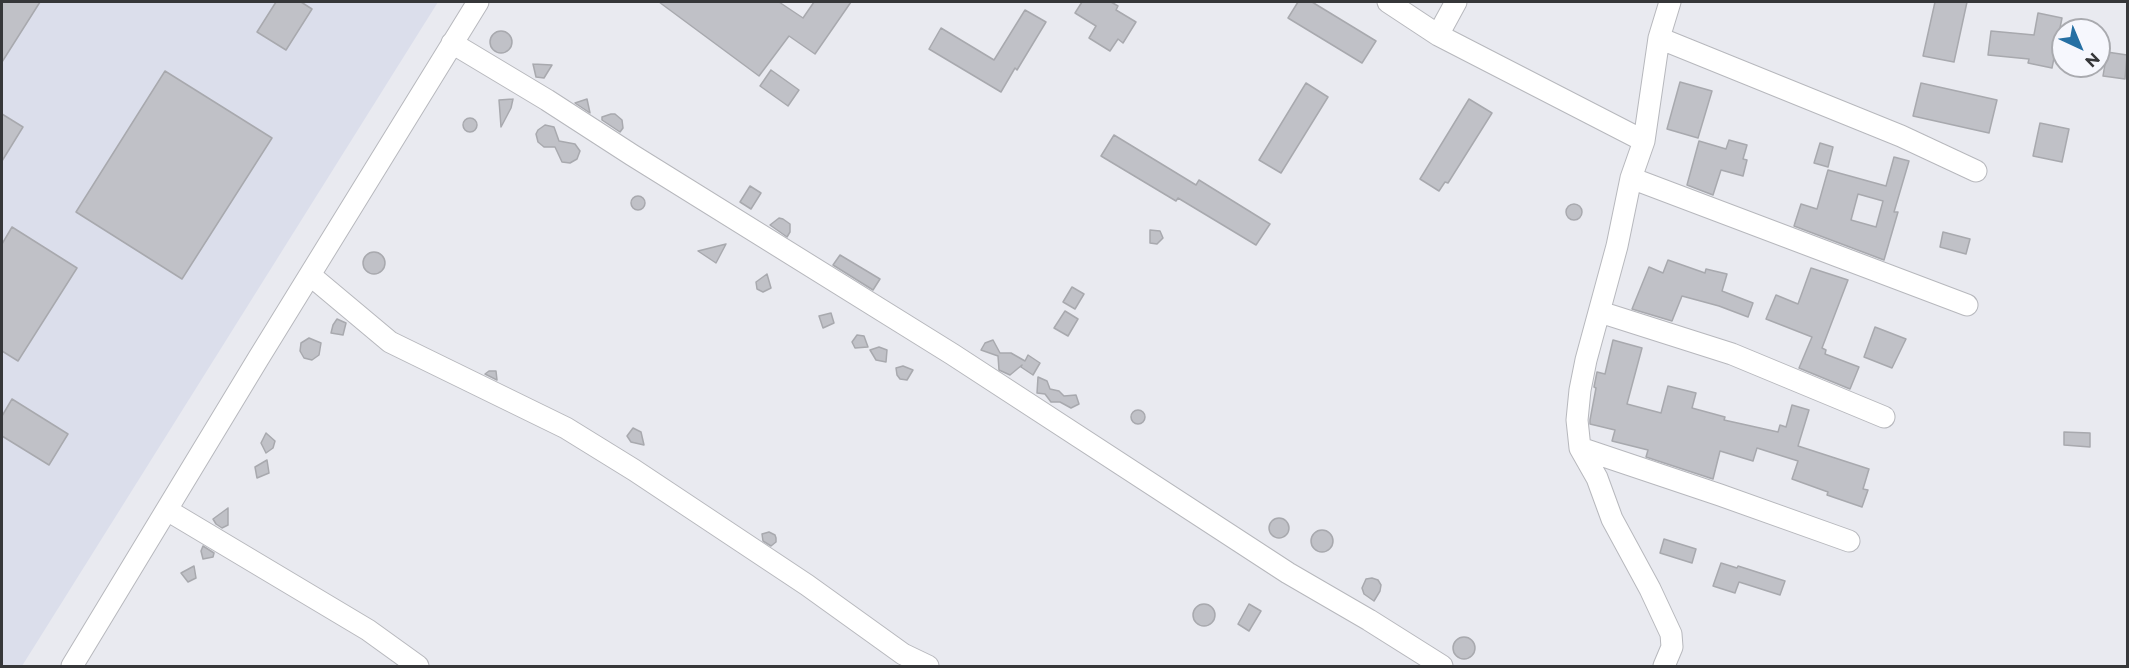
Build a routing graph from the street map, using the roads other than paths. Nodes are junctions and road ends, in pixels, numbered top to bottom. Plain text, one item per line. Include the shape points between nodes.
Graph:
1 (478, 2) edge
2 (1388, 2) edge
3 (1456, 2) edge
4 (1670, 2) edge
5 (1438, 35) junction
6 (1659, 38) junction
7 (452, 43) junction
8 (1644, 141) junction
9 (1976, 171) dead end
10 (1631, 178) junction
11 (310, 275) junction
12 (1967, 305) dead end
13 (1600, 312) junction
14 (1884, 417) dead end
15 (1580, 448) junction
16 (167, 510) junction
17 (1849, 541) dead end
18 (72, 666) edge
19 (418, 666) edge
20 (928, 666) edge
21 (1442, 666) edge
22 (1664, 666) edge

1 - 7 street
2 - 5 street
3 - 5 street
4 - 6 street
5 - 8 street
6 - 8 street
6 - 9 street via 1901,136
7 - 11 street
7 - 21 street via 952,354 1279,567
8 - 10 street
10 - 12 street
10 - 13 street
11 - 16 street
11 - 20 street via 390,342 566,428 807,585 903,654
13 - 14 street via 1732,354
13 - 15 street via 1580,390
15 - 17 street
15 - 22 street via 1671,634 1672,647
16 - 18 street
16 - 19 street via 368,630

